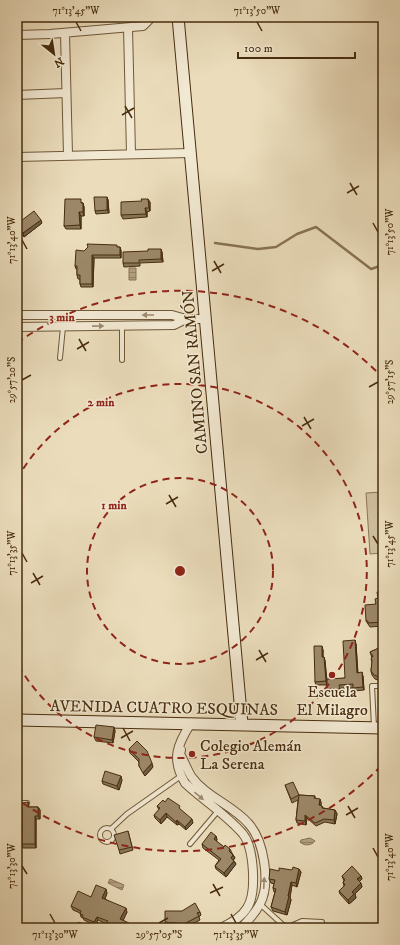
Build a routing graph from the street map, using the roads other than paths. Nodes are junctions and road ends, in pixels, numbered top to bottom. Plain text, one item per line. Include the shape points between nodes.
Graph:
1 (149, 17) edge
2 (178, 17) edge
3 (128, 28) junction
4 (65, 33) junction
5 (17, 35) edge
6 (66, 93) junction
7 (17, 95) edge
8 (190, 153) junction
9 (131, 154) junction
10 (68, 155) junction
11 (17, 156) edge
12 (20, 315) edge
13 (186, 319) junction
14 (205, 319) junction
15 (63, 326) junction
16 (122, 326) junction
17 (20, 327) edge
18 (60, 358) dead end
19 (122, 360) dead end
20 (383, 686) edge
21 (17, 720) edge
22 (193, 723) junction
23 (242, 724) junction
24 (378, 728) edge
25 (181, 776) junction
26 (17, 803) edge
27 (27, 803) edge
28 (218, 811) junction
29 (111, 829) dead end
30 (190, 844) dead end
31 (252, 894) junction
32 (260, 904) junction
33 (322, 922) dead end
34 (79, 925) dead end
35 (85, 928) edge
36 (221, 928) edge
37 (240, 928) edge

1 - 3 street via 144,26
2 - 8 main road, CAMINO SAN RAMÓN
3 - 4 street
3 - 9 street
4 - 5 street
4 - 6 street
6 - 7 street
6 - 10 street
8 - 9 street
8 - 14 main road, CAMINO SAN RAMÓN
9 - 10 street
10 - 11 street
13 -> 12 street via 172,315
12 - 17 street
13 - 14 street
13 - 16 street via 174,325
14 - 23 main road, CAMINO SAN RAMÓN
15 -> 16 street
15 - 17 street
15 - 18 lane
16 - 19 lane
20 - 24 lane via 372,686
21 - 22 main road, AVENIDA CUATRO ESQUINAS
22 - 23 main road, AVENIDA CUATRO ESQUINAS
22 - 25 street via 178,745 177,765
32 -> 22 street via 265,879 263,858 253,829 192,776 180,754 184,738
23 - 24 main road, AVENIDA CUATRO ESQUINAS
25 -> 28 street via 185,784
25 - 29 lane via 127,814
26 - 27 lane
28 - 30 lane
28 - 31 street via 244,836 252,867
31 - 32 street
31 - 36 street via 248,907 240,916
32 - 33 lane via 288,927 302,921
32 - 37 street
34 - 35 lane

